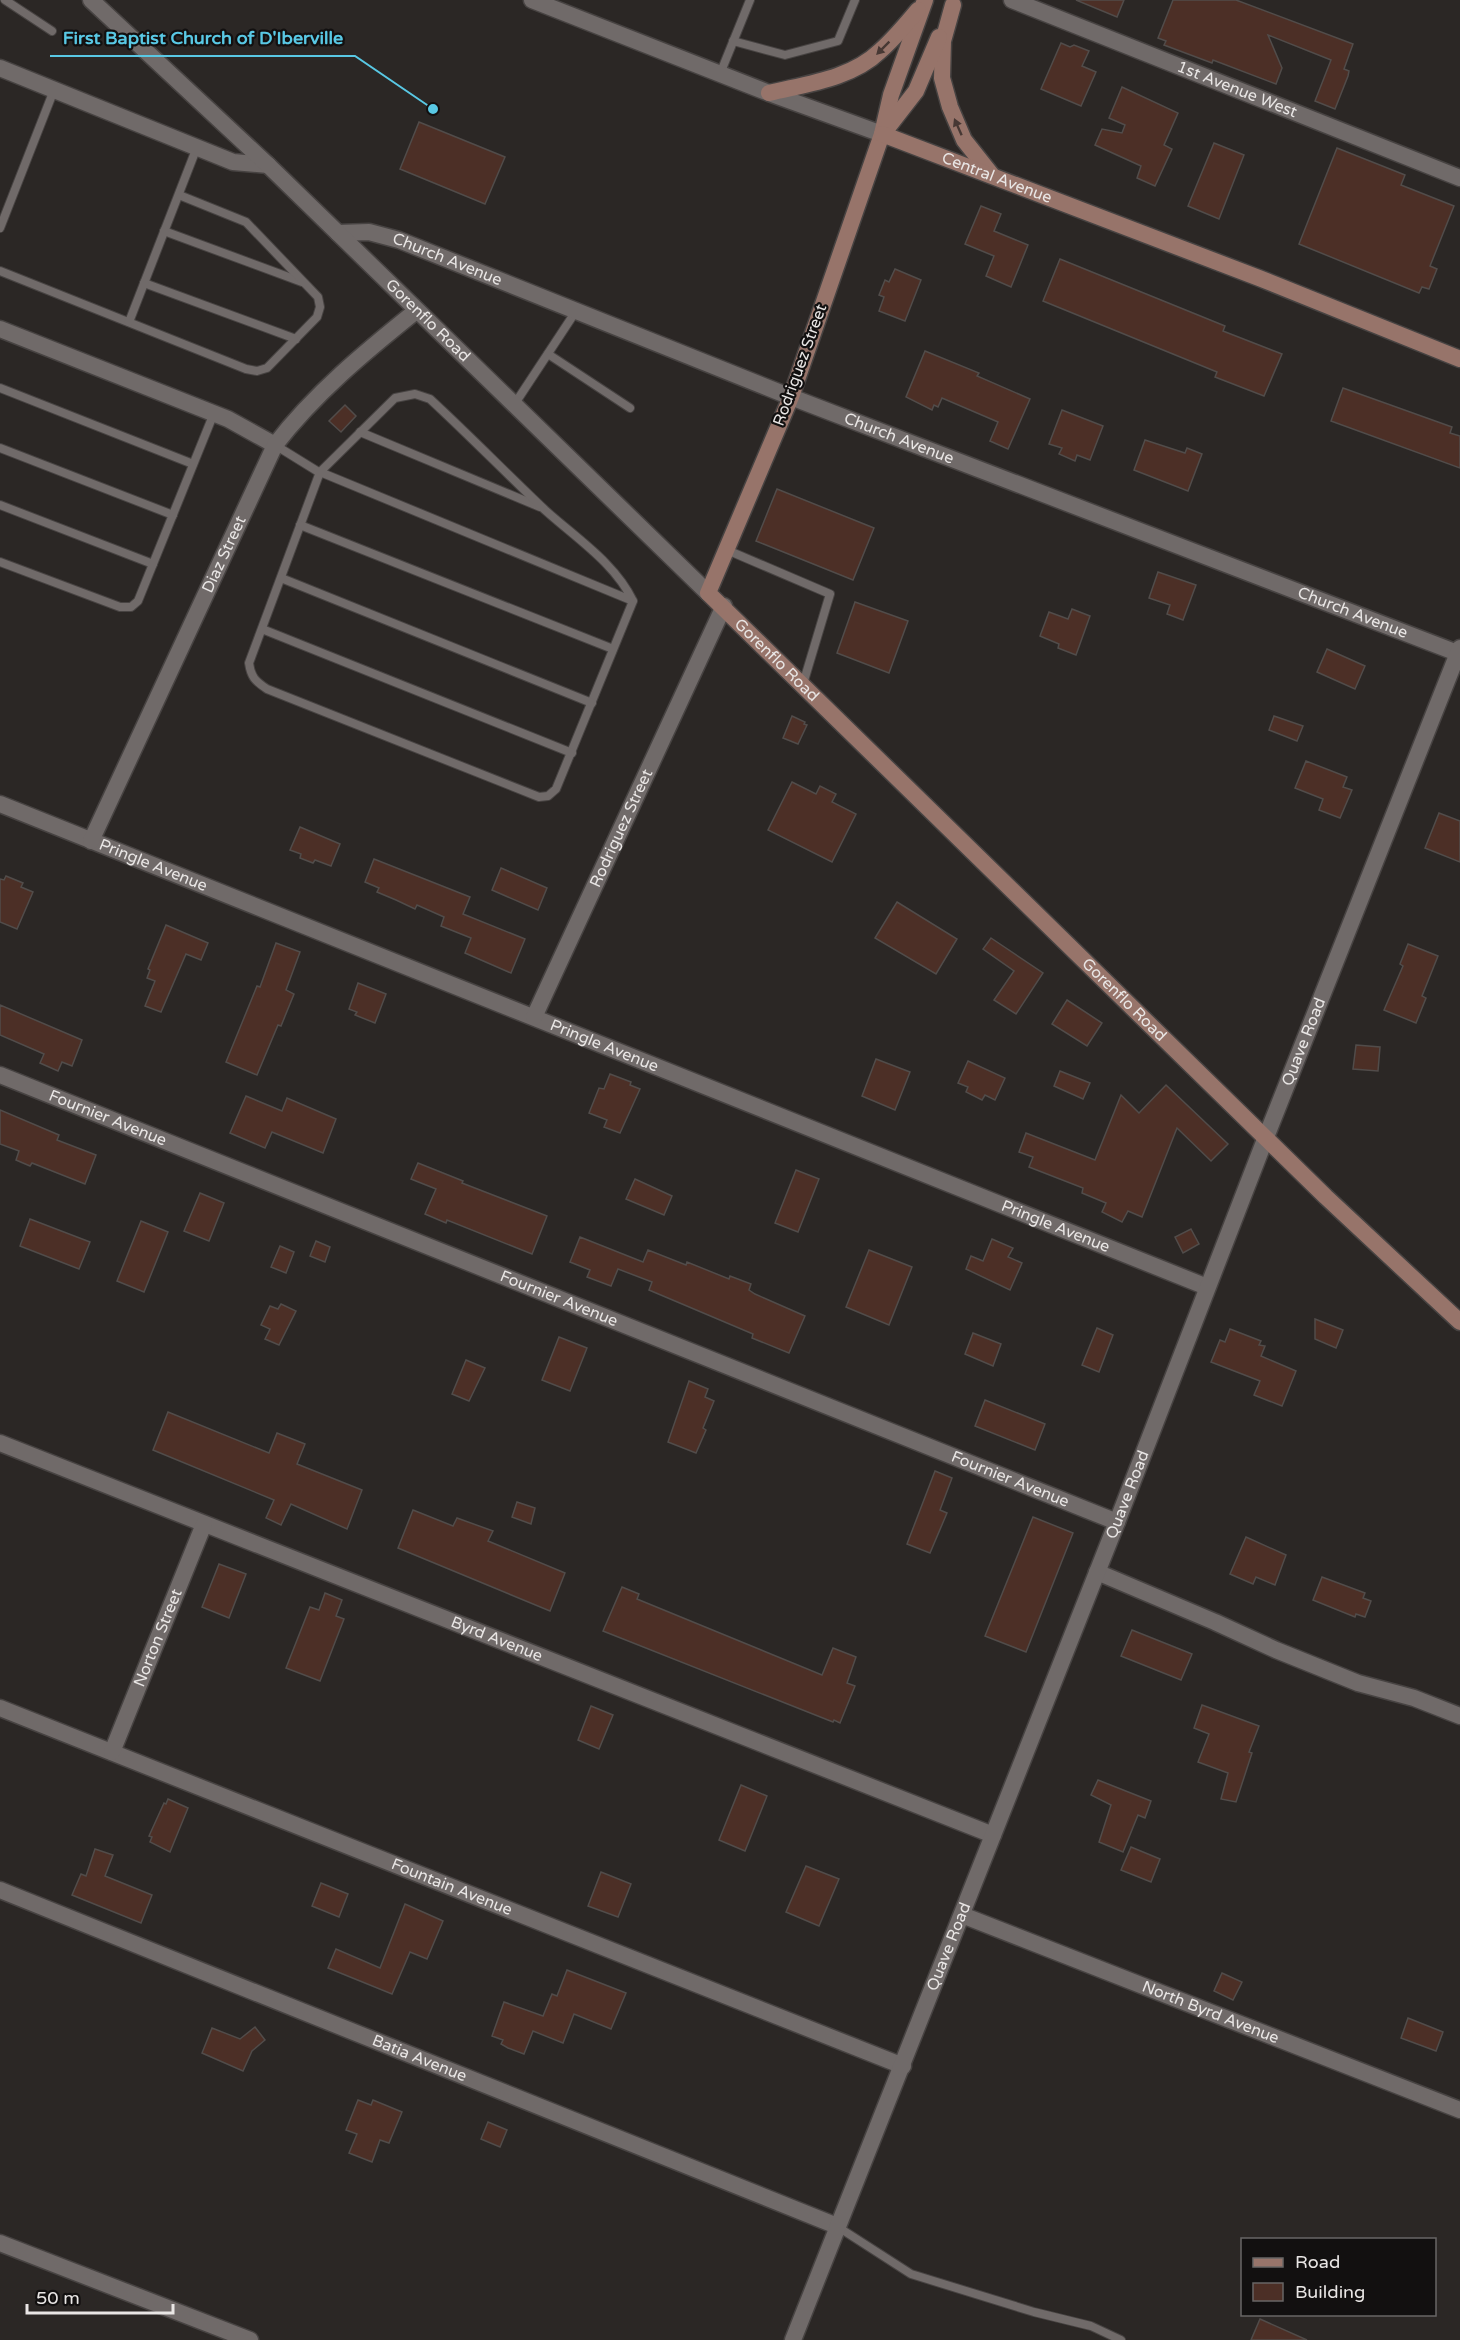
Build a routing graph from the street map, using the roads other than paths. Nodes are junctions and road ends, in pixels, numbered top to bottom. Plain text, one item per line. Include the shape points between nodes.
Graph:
1 (5, 0) edge
2 (91, 0) edge
3 (532, 0) edge
4 (750, 0) edge
5 (855, 0) edge
6 (1012, 0) edge
7 (954, 2) edge
8 (924, 3) edge
9 (52, 31) dead end
10 (733, 41) junction
11 (0, 68) edge
12 (720, 74) junction
13 (54, 90) junction
14 (768, 93) junction
15 (882, 134) junction
16 (197, 147) junction
17 (268, 165) junction
18 (991, 174) junction
19 (1460, 178) edge
20 (179, 195) junction
21 (0, 228) edge
22 (164, 231) junction
23 (338, 232) junction
24 (0, 271) edge
25 (144, 283) junction
26 (305, 283) junction
27 (417, 311) junction
28 (576, 311) junction
29 (129, 322) junction
30 (0, 328) edge
31 (296, 339) junction
32 (548, 354) junction
33 (1460, 359) edge
34 (0, 388) edge
35 (791, 397) junction
36 (514, 405) junction
37 (630, 408) dead end
38 (214, 413) junction
39 (360, 432) junction
40 (275, 445) junction
41 (0, 448) edge
42 (193, 464) junction
43 (320, 472) junction
44 (0, 505) edge
45 (546, 510) junction
46 (173, 515) junction
47 (300, 525) junction
48 (727, 550) junction
49 (0, 562) edge
50 (153, 564) junction
51 (281, 578) junction
52 (708, 593) junction
53 (633, 601) junction
54 (724, 606) junction
55 (262, 629) junction
56 (613, 649) junction
57 (1459, 652) edge
58 (803, 684) junction
59 (592, 703) junction
60 (572, 753) junction
61 (0, 804) edge
62 (91, 841) junction
63 (534, 1017) junction
64 (0, 1075) edge
65 (1266, 1137) junction
66 (1207, 1287) junction
67 (1460, 1322) edge
68 (0, 1443) edge
69 (1118, 1522) junction
70 (204, 1524) junction
71 (1097, 1572) junction
72 (0, 1708) edge
73 (1460, 1716) edge
74 (112, 1752) junction
75 (993, 1835) junction
76 (0, 1890) edge
77 (962, 1916) junction
78 (903, 2066) junction
79 (1460, 2110) edge
80 (837, 2226) junction
81 (0, 2243) edge
82 (250, 2340) edge
83 (793, 2340) edge
84 (1120, 2340) edge

1 - 9 lane
2 - 17 street, Gorenflo Road
3 - 12 street, Central Avenue
4 - 10 lane
5 - 10 lane via 838,41 785,55
6 - 19 street, 1st Avenue West
7 - 15 main road, Rodriguez Street via 916,91
18 -> 7 main road via 964,140 942,78 944,41
8 -> 14 main road via 880,52 862,65 838,76
8 - 15 main road, Rodriguez Street via 891,95
10 - 12 lane
11 - 13 street
12 - 14 street, Central Avenue
13 - 16 street
13 - 21 lane
14 - 15 street, Central Avenue
15 - 18 main road, Central Avenue
15 - 35 main road, Rodriguez Street
16 - 17 street via 233,162
16 - 20 lane
17 - 23 street, Gorenflo Road
18 - 33 main road, Central Avenue
20 - 22 lane
20 - 26 lane via 246,222
22 - 25 lane
22 - 26 lane
23 - 27 street, Gorenflo Road
23 - 28 street, Church Avenue via 369,232 399,240
24 - 29 lane
25 - 29 lane
25 - 31 lane
26 - 31 lane via 318,297 320,307
27 - 36 street, Gorenflo Road
27 - 40 street, Diaz Street via 328,387
28 - 32 lane
28 - 35 street, Church Avenue
29 - 31 lane via 258,371 267,368
30 - 38 street
32 - 36 lane
32 - 37 lane
34 - 42 lane
35 - 48 main road, Rodriguez Street
35 - 57 street, Church Avenue
36 - 52 street, Gorenflo Road
38 - 40 street
38 - 42 lane
39 - 43 lane
39 - 45 lane
39 - 45 lane via 395,398 415,394 430,399
40 - 43 lane
40 - 62 street, Diaz Street
41 - 46 lane
42 - 46 lane
43 - 47 lane
43 - 53 lane
44 - 50 lane
45 - 53 lane via 613,570
46 - 50 lane
47 - 51 lane
47 - 56 lane
48 - 52 main road, Rodriguez Street
48 - 58 lane via 830,594
49 - 50 lane via 120,608 131,607 138,601
51 - 55 lane
51 - 59 lane
52 - 54 main road, Gorenflo Road
53 - 56 lane
54 - 58 main road, Gorenflo Road
54 - 63 street, Rodriguez Street
55 - 60 lane
55 - 60 lane via 249,663 255,681 539,797 556,789
56 - 59 lane
57 - 65 street, Quave Road
58 - 65 main road, Gorenflo Road
59 - 60 lane
61 - 62 street, Pringle Avenue
62 - 63 street, Pringle Avenue
63 - 66 street, Pringle Avenue
64 - 69 street, Fournier Avenue
65 - 66 street, Quave Road
65 - 67 main road, Gorenflo Road
66 - 69 street, Quave Road
68 - 70 street, Byrd Avenue
69 - 71 street, Quave Road
70 - 74 street, Norton Street
70 - 75 street, Byrd Avenue
71 - 73 street via 1358,1683
71 - 75 street, Quave Road
72 - 74 street, Fountain Avenue
74 - 78 street, Fountain Avenue
75 - 77 street, Quave Road
76 - 80 street, Batia Avenue
77 - 78 street, Quave Road
77 - 79 street, North Byrd Avenue
78 - 80 street, Quave Road
80 - 83 street, Quave Road
80 - 84 lane via 911,2274 1091,2326
81 - 82 street

